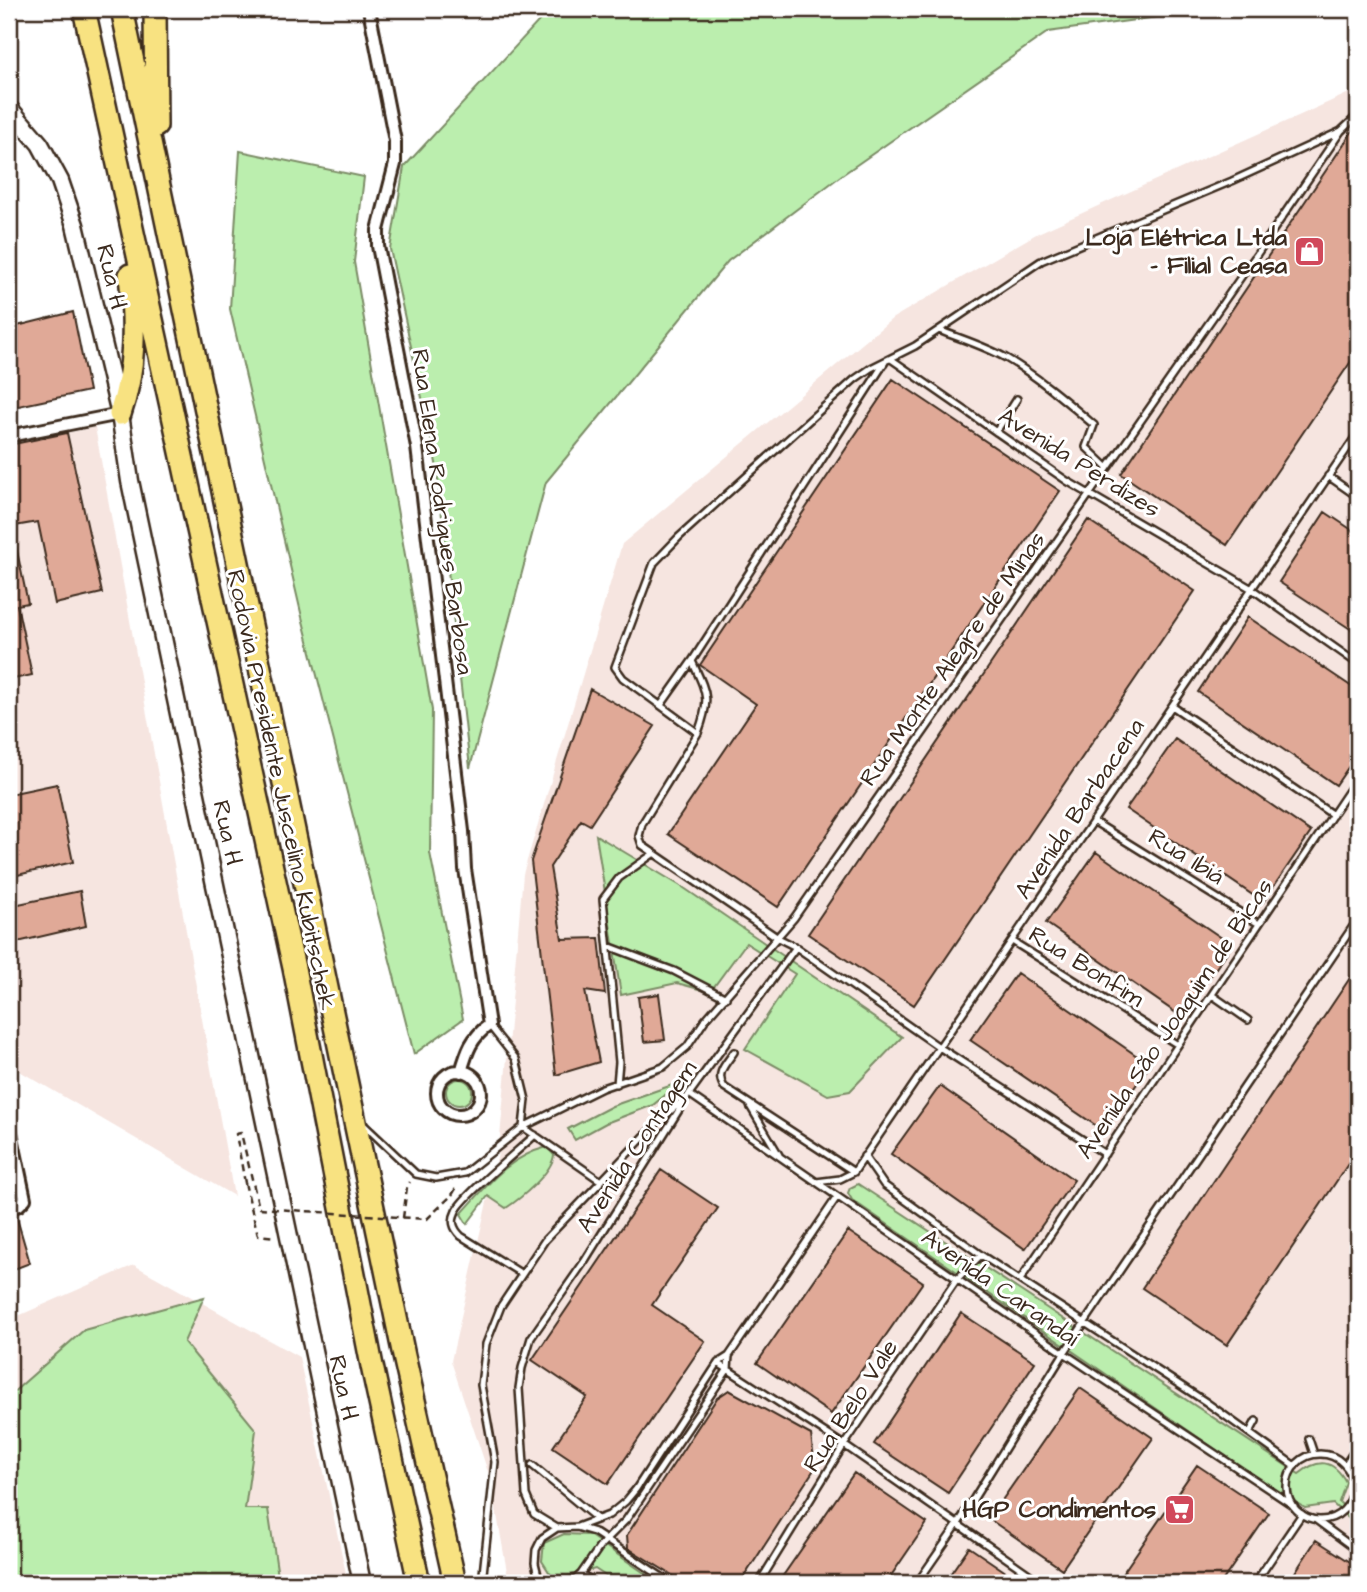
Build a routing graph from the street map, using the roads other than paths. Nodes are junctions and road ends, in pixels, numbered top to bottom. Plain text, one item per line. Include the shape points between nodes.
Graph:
1 (84, 9) edge
2 (122, 9) edge
3 (155, 9) edge
4 (369, 9) edge
5 (9, 108) edge
6 (1358, 116) edge
7 (1341, 131) junction
8 (157, 172) junction
9 (122, 182) junction
10 (939, 330) junction
11 (888, 360) junction
12 (1017, 399) dead end
13 (120, 414) junction
14 (996, 432) junction
15 (1358, 433) edge
16 (9, 436) edge
17 (1107, 467) junction
18 (1328, 476) junction
19 (1089, 493) junction
20 (1358, 497) edge
21 (1252, 589) junction
22 (692, 661) junction
23 (1358, 664) edge
24 (661, 705) junction
25 (1171, 706) junction
26 (698, 733) junction
27 (1358, 777) edge
28 (1333, 815) junction
29 (1093, 821) junction
30 (653, 854) junction
31 (1358, 919) edge
32 (1259, 924) junction
33 (778, 939) junction
34 (1012, 941) junction
35 (608, 946) junction
36 (796, 947) junction
37 (1212, 995) junction
38 (726, 998) junction
39 (1248, 1020) dead end
40 (489, 1025) junction
41 (1178, 1045) junction
42 (939, 1047) junction
43 (734, 1052) dead end
44 (461, 1072) junction
45 (617, 1084) junction
46 (689, 1094) junction
47 (748, 1103) junction
48 (354, 1116) junction
49 (9, 1123) edge
50 (523, 1127) junction
51 (535, 1135) junction
52 (1105, 1154) junction
53 (864, 1156) junction
54 (781, 1158) junction
55 (854, 1172) junction
56 (601, 1181) junction
57 (817, 1182) junction
58 (837, 1197) junction
59 (9, 1209) edge
60 (981, 1255) junction
61 (522, 1274) junction
62 (957, 1279) junction
63 (1020, 1280) junction
64 (1084, 1324) junction
65 (1064, 1353) junction
66 (729, 1356) junction
67 (718, 1363) junction
68 (728, 1369) junction
69 (1256, 1421) dead end
70 (1250, 1432) junction
71 (1309, 1438) dead end
72 (845, 1445) junction
73 (1358, 1445) edge
74 (1314, 1454) junction
75 (532, 1465) dead end
76 (1345, 1465) junction
77 (1295, 1466) junction
78 (1356, 1492) edge
79 (1294, 1506) junction
80 (1302, 1514) junction
81 (1313, 1518) junction
82 (597, 1519) junction
83 (958, 1524) junction
84 (577, 1527) junction
85 (557, 1528) junction
86 (607, 1540) junction
87 (1358, 1551) edge
88 (581, 1574) junction
89 (539, 1580) edge
90 (362, 1583) edge
91 (419, 1583) edge
92 (455, 1583) edge
93 (481, 1583) edge
94 (550, 1583) edge
95 (571, 1583) edge
96 (595, 1583) edge
97 (671, 1583) edge
98 (759, 1583) edge
99 (917, 1583) edge
100 (1042, 1583) edge
101 (1255, 1583) edge

1 - 9 highway, Rodovia Presidente Juscelino Kubitschek
2 - 8 highway, Rodovia Presidente Juscelino Kubitschek
3 - 8 highway
4 - 40 street, Rua Elena Rodrigues Barbosa via 395,141 395,164 378,246 417,447 465,869
5 - 13 main road, Rua H via 40,144 60,181 75,225
6 - 7 lane, Rua Monte Alegre de Minas
7 - 10 lane, Rua Monte Alegre de Minas via 1041,261
7 - 17 lane, Rua Monte Alegre de Minas
8 - 48 highway, Rodovia Presidente Juscelino Kubitschek
9 - 13 highway via 134,328 128,389
9 - 91 highway, Rodovia Presidente Juscelino Kubitschek via 294,968
10 - 11 lane, Rua Monte Alegre de Minas
10 - 17 lane via 1008,360 1070,404 1094,425 1086,447
11 - 14 lane, Avenida Perdizes
11 - 22 lane, Rua Monte Alegre de Minas
11 - 24 lane, Rua Monte Alegre de Minas via 855,379 654,564 615,667
12 - 14 lane
13 - 16 street
13 - 90 main road, Rua H via 130,481
14 - 19 lane, Avenida Perdizes
15 - 18 lane, Avenida Barbacena
17 - 19 lane, Rua Monte Alegre de Minas
18 - 20 lane
18 - 21 lane, Avenida Barbacena
19 - 21 lane, Avenida Perdizes
19 - 33 lane, Rua Monte Alegre de Minas
21 - 23 lane, Avenida Perdizes
21 - 25 lane, Avenida Barbacena
22 - 24 lane, Rua Monte Alegre de Minas
22 - 26 lane via 707,697
24 - 26 lane
25 - 28 lane
25 - 29 lane, Avenida Barbacena
26 - 30 lane via 642,824 642,845
27 - 28 lane, Avenida São Joaquim de Bicas
28 - 32 lane, Avenida São Joaquim de Bicas
29 - 32 lane, Rua Ibiá
29 - 34 lane, Avenida Barbacena
30 - 33 lane
30 - 35 lane via 619,878 603,898
31 - 64 lane
32 - 37 lane, Avenida São Joaquim de Bicas
33 - 36 lane
33 - 38 lane, Rua Monte Alegre de Minas
34 - 41 lane, Rua Bonfim
34 - 42 lane, Avenida Barbacena
35 - 38 lane via 674,971
35 - 45 lane
36 - 42 lane
36 - 46 lane, Avenida Contagem
37 - 39 lane
37 - 41 lane, Avenida São Joaquim de Bicas
38 - 45 lane, Rua Monte Alegre de Minas via 679,1055 663,1067
40 - 44 street via 469,1044
40 - 50 lane, Rua Elena Rodrigues Barbosa via 516,1059 526,1100
41 - 52 lane, Avenida São Joaquim de Bicas
42 - 52 lane
42 - 53 lane, Avenida Barbacena
43 - 47 lane via 719,1079 723,1087
44 - 44 street via 445,1076 437,1089 439,1105 452,1115 468,1113 481,1094 475,1079
45 - 50 lane, Rua Monte Alegre de Minas
46 - 54 lane, Avenida Carandaí
46 - 56 lane
46 - 85 lane, Avenida Contagem via 531,1338 519,1388 526,1495 534,1514
47 - 54 lane
47 - 55 lane
48 - 50 lane via 416,1174 436,1178 465,1173
48 - 92 highway, Rodovia Presidente Juscelino Kubitschek
49 - 59 street via 25,1199
50 - 51 lane
51 - 56 lane
51 - 61 lane via 459,1205 453,1221 461,1236
52 - 63 lane, Avenida São Joaquim de Bicas
53 - 55 lane, Avenida Barbacena
53 - 60 lane, Avenida Carandaí via 884,1185
54 - 57 lane, Avenida Carandaí
55 - 57 lane via 840,1180
56 - 61 lane via 544,1240
57 - 58 lane, Avenida Carandaí
58 - 62 lane, Avenida Carandaí
58 - 66 lane
60 - 62 lane, Rua Belo Vale
60 - 63 lane, Avenida Carandaí
61 - 93 lane via 500,1306 484,1358 481,1385 495,1462
62 - 65 lane, Avenida Carandaí
62 - 72 lane, Rua Belo Vale
63 - 64 lane, Avenida Carandaí
64 - 65 lane
64 - 70 lane, Avenida Carandaí
65 - 79 lane, Avenida Carandaí
65 - 83 lane
66 - 67 lane
66 - 68 lane
67 - 68 lane
67 - 82 lane via 636,1489 618,1509
68 - 72 lane
68 - 86 lane via 644,1496
69 - 70 lane
70 - 77 lane, Avenida Carandaí
71 - 74 lane
72 - 83 lane
72 - 98 lane, Rua Belo Vale
73 - 76 lane
74 - 76 lane via 1336,1458
74 - 77 lane
75 - 82 lane
76 - 78 lane
77 - 79 lane via 1287,1486
78 - 81 lane via 1339,1513
79 - 80 lane
80 - 81 lane
80 - 101 lane
81 - 87 lane
82 - 84 lane
83 - 99 lane
83 - 100 lane
84 - 85 lane
84 - 86 lane
85 - 89 lane via 542,1538 536,1550
86 - 88 lane
86 - 97 lane
88 - 95 lane
88 - 96 lane
89 - 94 lane

